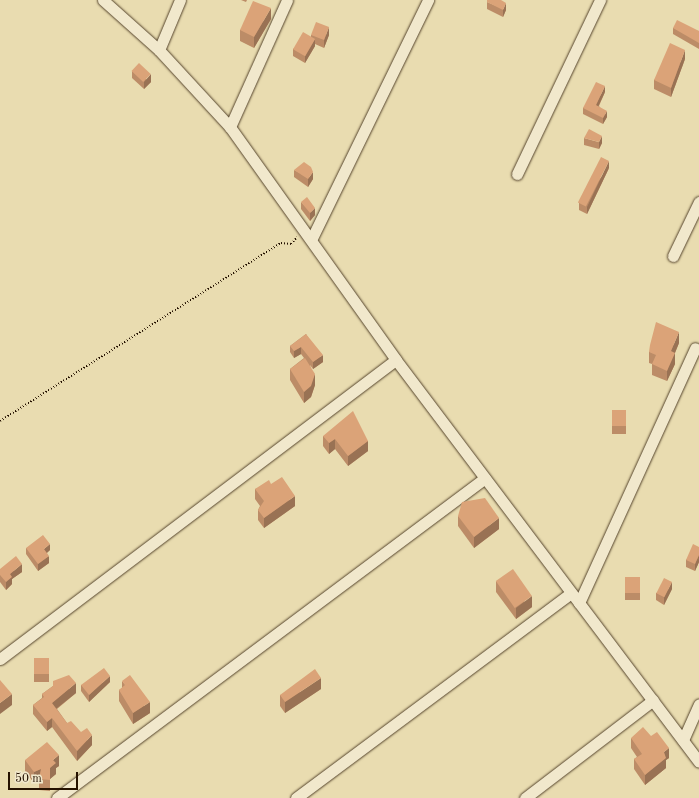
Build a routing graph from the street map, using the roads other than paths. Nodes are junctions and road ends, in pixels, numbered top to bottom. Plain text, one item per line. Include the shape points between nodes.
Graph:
1 (103, 0) edge
2 (180, 0) edge
3 (287, 0) edge
4 (428, 0) edge
5 (600, 0) edge
6 (159, 50) junction
7 (230, 127) junction
8 (517, 174) dead end
9 (699, 202) edge
10 (308, 233) junction
11 (673, 256) dead end
12 (695, 348) dead end
13 (396, 360) junction
14 (485, 478) junction
15 (571, 593) junction
16 (579, 603) junction
17 (0, 659) edge
18 (653, 700) junction
19 (699, 704) edge
20 (683, 740) junction
21 (699, 762) edge
22 (57, 798) edge
23 (296, 798) edge
24 (525, 798) edge

1 - 6 street
2 - 6 street
3 - 7 street
4 - 10 street
5 - 8 street
6 - 7 street
7 - 10 street
9 - 11 street
10 - 13 street
12 - 16 street
13 - 14 street
13 - 17 street
14 - 15 street
14 - 22 street
15 - 16 street
15 - 23 street
16 - 18 street
18 - 20 street
18 - 24 street
19 - 20 street
20 - 21 street

